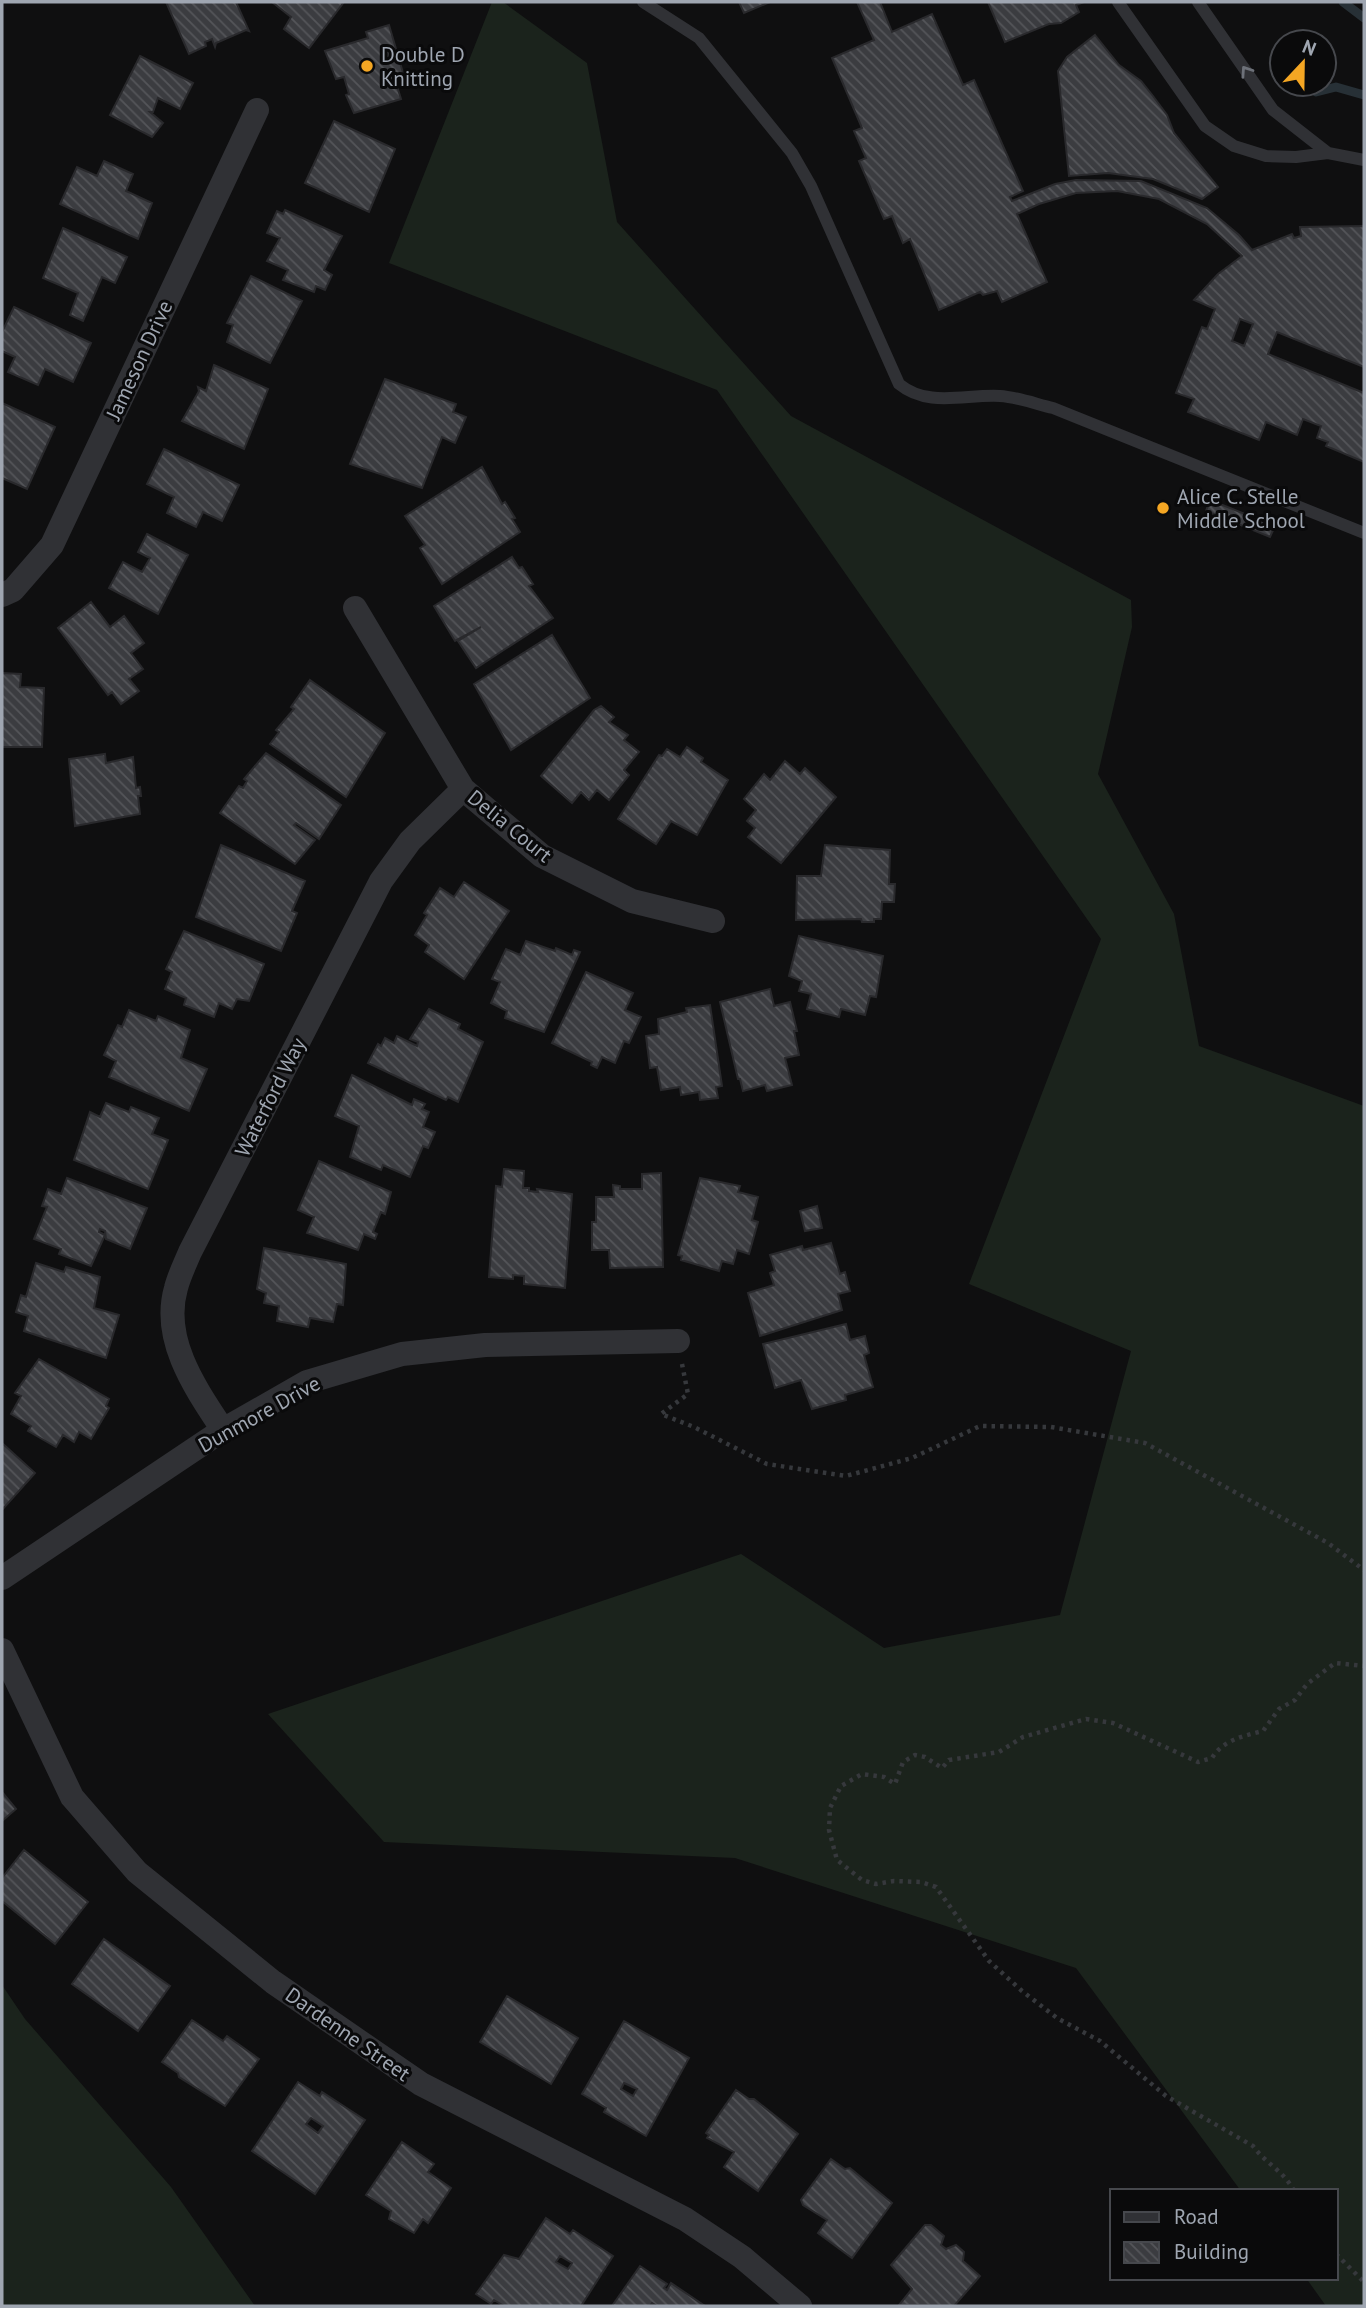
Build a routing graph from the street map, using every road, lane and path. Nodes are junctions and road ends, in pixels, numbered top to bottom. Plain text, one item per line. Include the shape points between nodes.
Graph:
1 (643, 2) edge
2 (1118, 2) edge
3 (1198, 2) edge
4 (257, 110) dead end
5 (1328, 153) junction
6 (1364, 160) edge
7 (1364, 533) edge
8 (2, 595) edge
9 (355, 608) dead end
10 (463, 789) junction
11 (713, 921) dead end
12 (678, 1341) joint
13 (223, 1430) junction
14 (1364, 1570) edge
15 (2, 1578) edge
16 (2, 1650) edge
17 (1364, 1666) edge
18 (1293, 2189) edge
19 (1338, 2256) edge
20 (1364, 2282) edge
21 (800, 2306) edge

1 - 7 lane via 699,37 792,153 899,384 911,394 926,399 1002,396 1053,408
2 - 5 lane via 1205,126 1234,146 1266,156
5 -> 3 lane via 1273,110
4 - 8 street, Jameson Drive via 52,545 13,590
5 - 6 lane
9 - 10 street, Delia Court
10 - 11 street, Delia Court via 542,856 632,901
10 - 13 street, Waterford Way via 410,841 381,881 190,1252 175,1290 174,1336 192,1384
12 - 13 street, Dunmore Drive via 485,1345 402,1354 307,1382
12 - 14 path via 688,1394 662,1414 767,1464 846,1476 912,1458 980,1426 1051,1427 1145,1443 1328,1544
13 - 15 street, Dunmore Drive
16 - 21 street, Dardenne Street via 72,1797 137,1872 273,1982 421,2084 685,2219 742,2257
17 - 18 path via 1335,1663 1279,1709 1263,1731 1228,1743 1212,1758 1198,1762 1113,1723 1086,1719 1023,1737 999,1752 949,1760 942,1768 915,1755 903,1762 895,1784 884,1777 862,1774 841,1786 830,1808 829,1830 837,1860 862,1880 876,1884 921,1882 936,1887 989,1961 1022,1991 1100,2042 1166,2096 1253,2146
19 - 20 path

